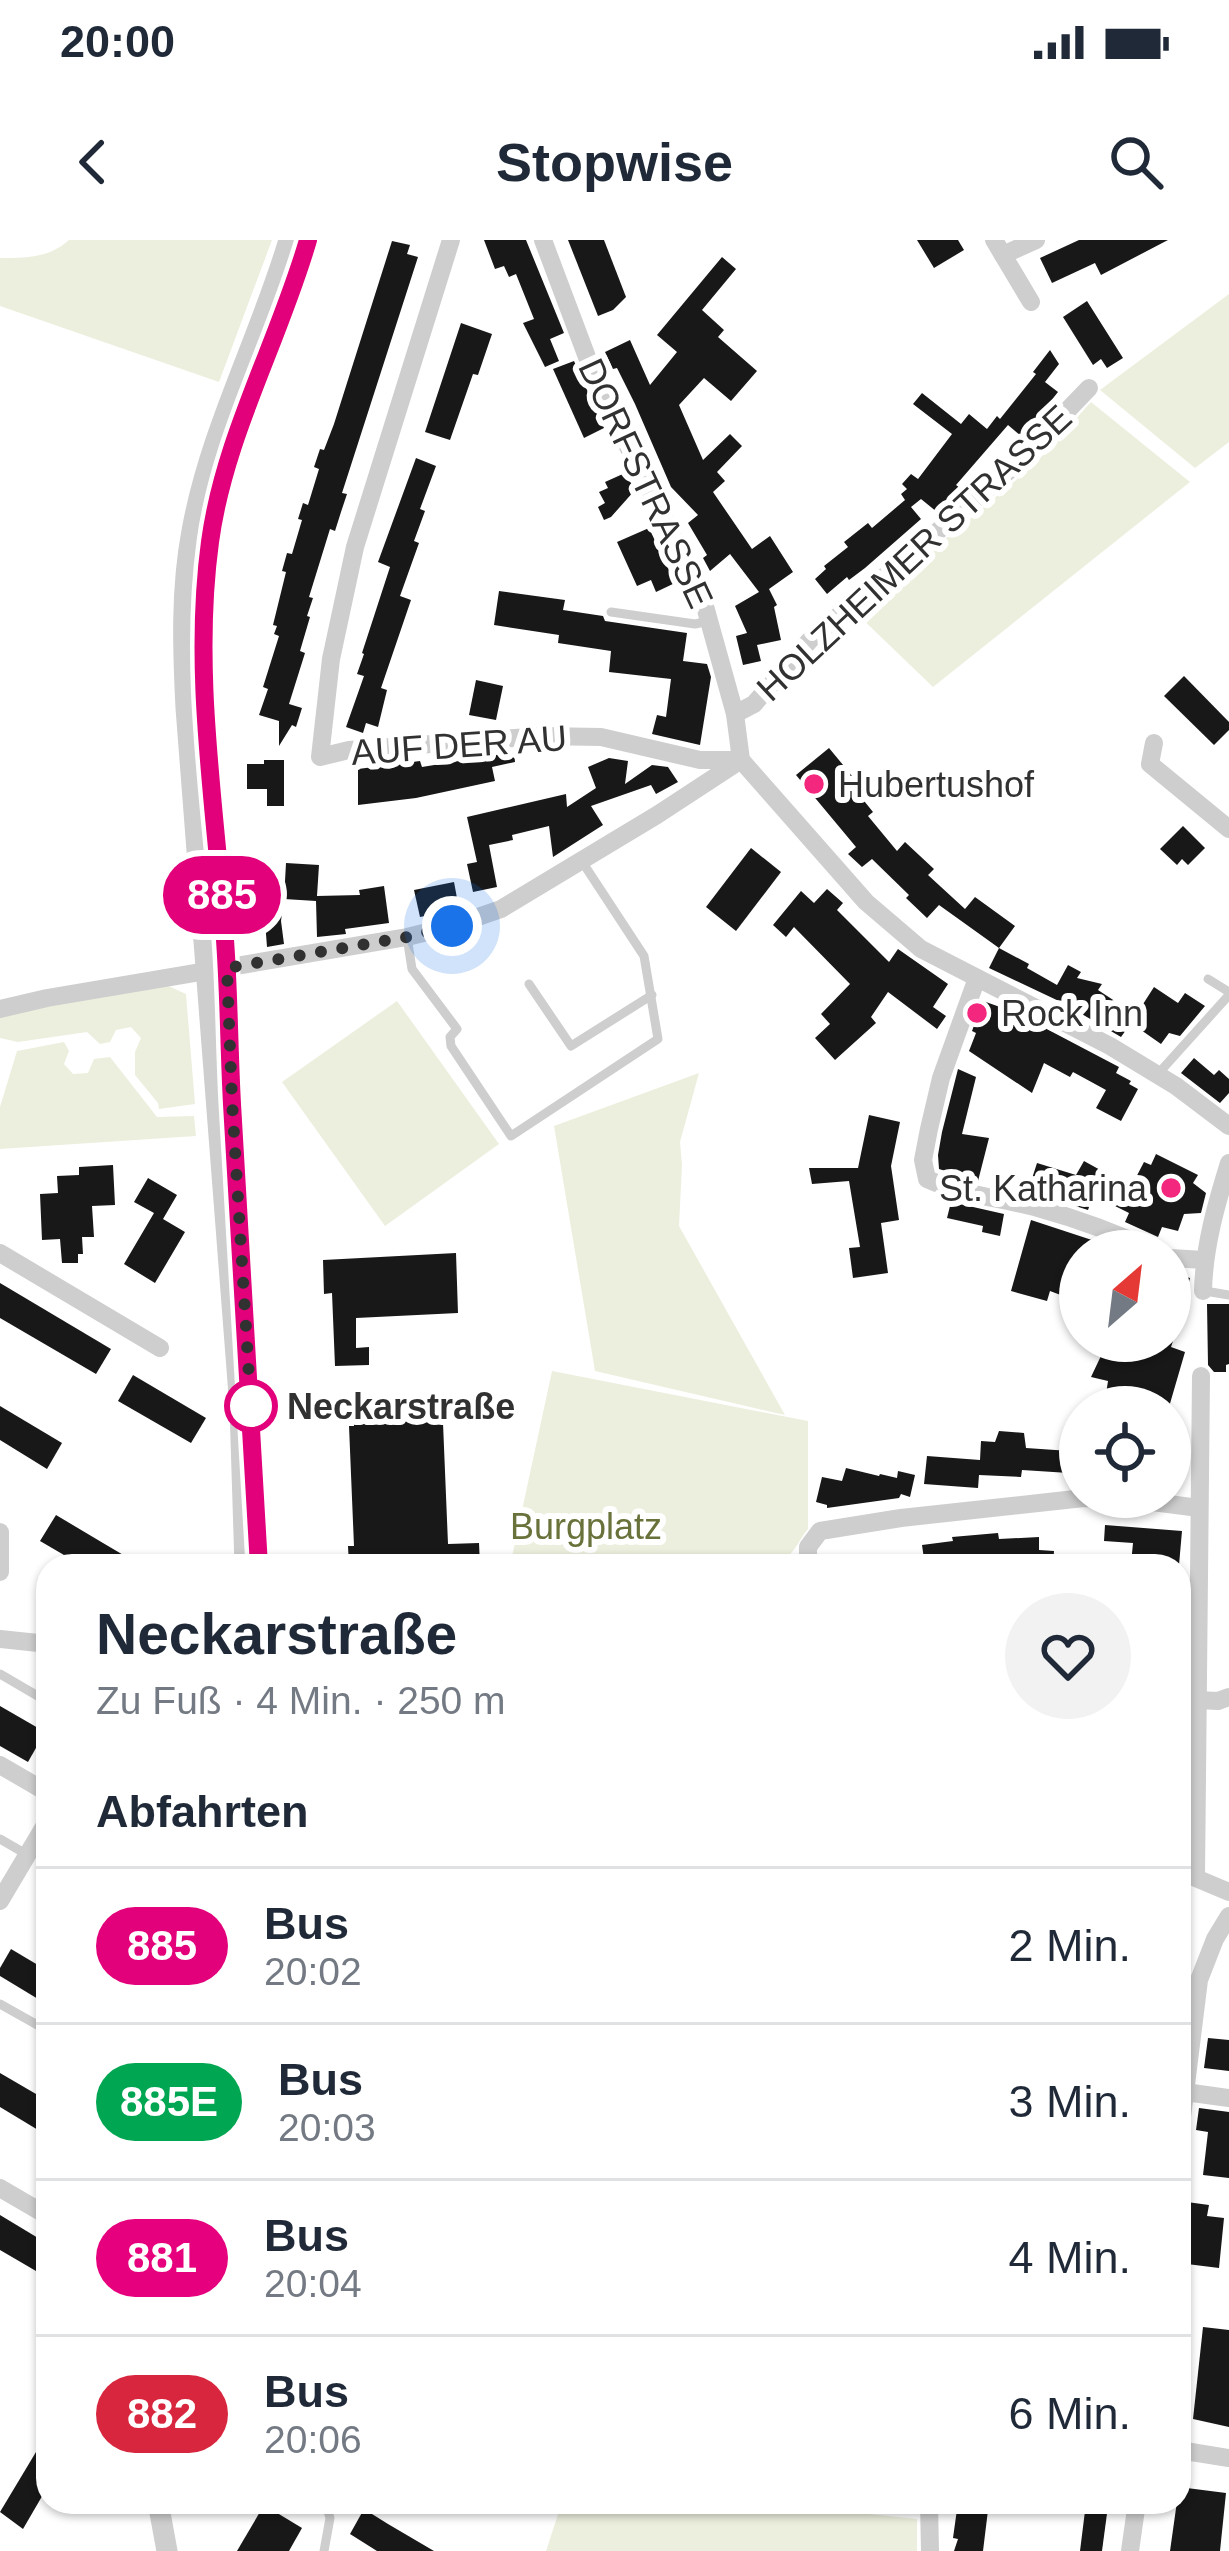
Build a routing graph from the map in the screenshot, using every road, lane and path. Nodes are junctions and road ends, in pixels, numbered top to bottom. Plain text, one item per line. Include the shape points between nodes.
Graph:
1 (289, 240) edge
2 (308, 240) edge
3 (451, 240) edge
4 (543, 240) edge
5 (1036, 240) edge
6 (999, 248) edge
7 (1031, 302) dead end
8 (1089, 388) dead end
9 (611, 612) dead end
10 (709, 621) junction
11 (735, 714) junction
12 (1154, 743) dead end
13 (741, 760) junction
14 (1229, 829) edge
15 (581, 860) junction
16 (407, 937) junction
17 (217, 969) junction
18 (977, 978) junction
19 (1208, 979) dead end
20 (529, 984) dead end
21 (1229, 993) edge
22 (652, 995) junction
23 (0, 1009) edge
24 (1157, 1075) junction
25 (1229, 1126) edge
26 (1229, 1163) edge
27 (1109, 1230) edge
28 (0, 1253) edge
29 (1191, 1259) edge
30 (1204, 1260) junction
31 (1203, 1291) joint
32 (1229, 1295) edge
33 (160, 1348) dead end
34 (1201, 1376) dead end
35 (1199, 1508) junction
36 (0, 1535) edge
37 (245, 1554) edge
38 (258, 1554) edge
39 (809, 1554) edge
40 (0, 1573) edge
41 (0, 1639) edge
42 (36, 1643) edge
43 (0, 1674) edge
44 (36, 1695) edge
45 (1229, 1696) edge
46 (1198, 1700) junction
47 (0, 1765) edge
48 (36, 1786) edge
49 (1191, 1821) edge
50 (0, 1839) edge
51 (36, 1841) edge
52 (28, 1855) junction
53 (1191, 1874) edge
54 (1229, 1892) edge
55 (0, 1900) edge
56 (1229, 1916) edge
57 (0, 2004) edge
58 (36, 2024) edge
59 (1191, 2044) edge
60 (1191, 2093) edge
61 (1229, 2098) edge
62 (0, 2188) edge
63 (36, 2209) edge
64 (1191, 2452) edge
65 (1229, 2458) edge
66 (147, 2514) edge
67 (160, 2514) edge
68 (330, 2514) edge
69 (929, 2514) edge
70 (1135, 2514) edge
71 (153, 2551) edge
72 (167, 2551) edge
73 (324, 2551) edge
74 (930, 2551) edge
75 (1130, 2551) edge

1 - 17 street via 207,469 185,589 186,707
2 - 17 street via 225,473 204,588
3 - 13 street, AUF DER AU via 350,566 320,758 542,736 601,737 700,760
4 - 10 street, DORFSTRASSE via 599,388
5 - 6 street
6 - 7 street
8 - 11 street, HOLZHEIMER STRASSE via 1012,468
9 - 10 lane
10 - 11 street, DORFSTRASSE
11 - 13 street, DORFSTRASSE
12 - 14 street via 1150,764
13 - 15 street
13 - 18 street via 866,902 920,949
15 - 16 street via 501,909
15 - 22 lane via 644,956
16 - 17 street
16 - 22 lane via 412,969 457,1029 451,1046 511,1136 658,1039
17 - 23 street
17 - 37 street
17 - 38 street
18 - 24 street
18 - 27 street via 941,1078 923,1160 927,1179
19 - 21 lane
20 - 22 lane via 571,1046
21 - 24 lane
24 - 25 street
26 - 30 street
28 - 33 street
29 - 30 street
30 - 31 street
31 - 32 lane
34 - 35 street
35 - 39 street via 1084,1498 901,1518 820,1531
35 - 46 street
36 - 40 street
41 - 42 street
43 - 44 lane
45 - 46 street
46 - 49 street
47 - 48 street
50 - 52 lane
51 - 52 street
52 - 55 street
53 - 54 street
56 - 59 street via 1199,1980
57 - 58 lane
60 - 61 street
62 - 63 street
64 - 65 street
66 - 71 street
67 - 72 street
68 - 73 lane
69 - 74 street
70 - 75 street

